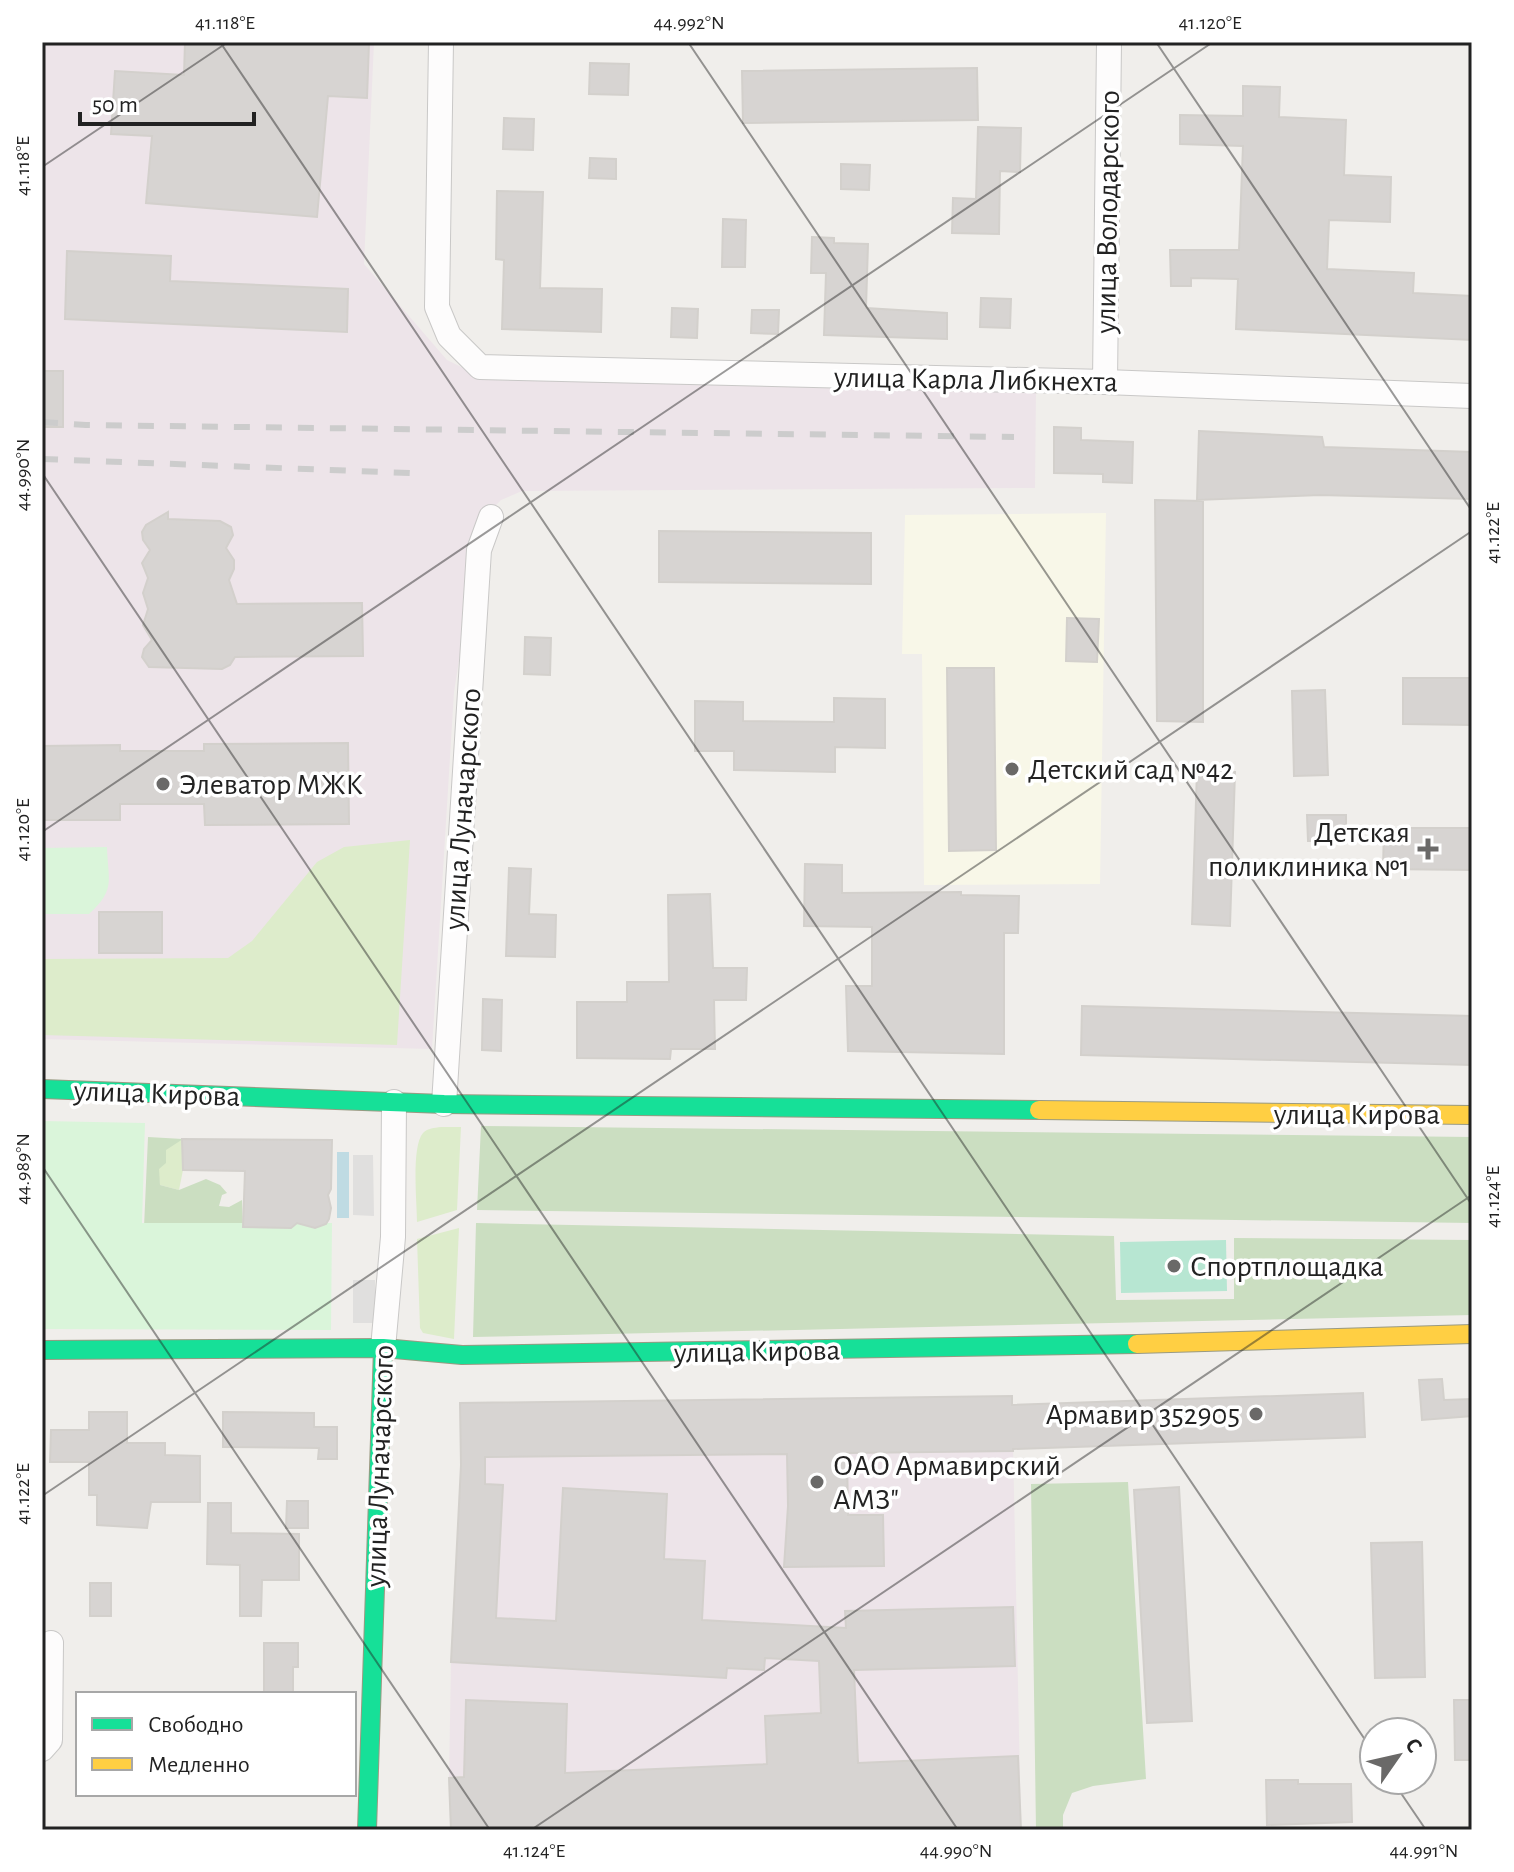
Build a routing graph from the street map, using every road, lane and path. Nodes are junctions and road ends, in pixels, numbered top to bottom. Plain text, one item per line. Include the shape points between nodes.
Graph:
1 (441, 42) edge
2 (1109, 42) edge
3 (1105, 382) junction
4 (1472, 396) edge
5 (491, 517) dead end
6 (42, 1089) edge
7 (394, 1102) junction
8 (444, 1104) junction
9 (1472, 1115) edge
10 (1472, 1334) edge
11 (383, 1348) junction
12 (42, 1350) edge
13 (51, 1643) dead end
14 (42, 1749) edge
15 (367, 1830) edge

1 - 3 street, улица Карла Либкнехта via 437,307 449,336 480,367
2 - 3 street, улица Володарского
3 - 4 street, улица Карла Либкнехта
5 - 8 street, улица Луначарского via 479,550
6 - 7 main road, улица Кирова
7 - 8 main road, улица Кирова
7 - 11 street, улица Луначарского via 393,1237
8 - 9 main road, улица Кирова
10 - 11 main road, улица Кирова via 1017,1348 462,1355
11 - 12 main road, улица Кирова
11 - 15 main road, улица Луначарского
13 - 14 street via 50,1740

